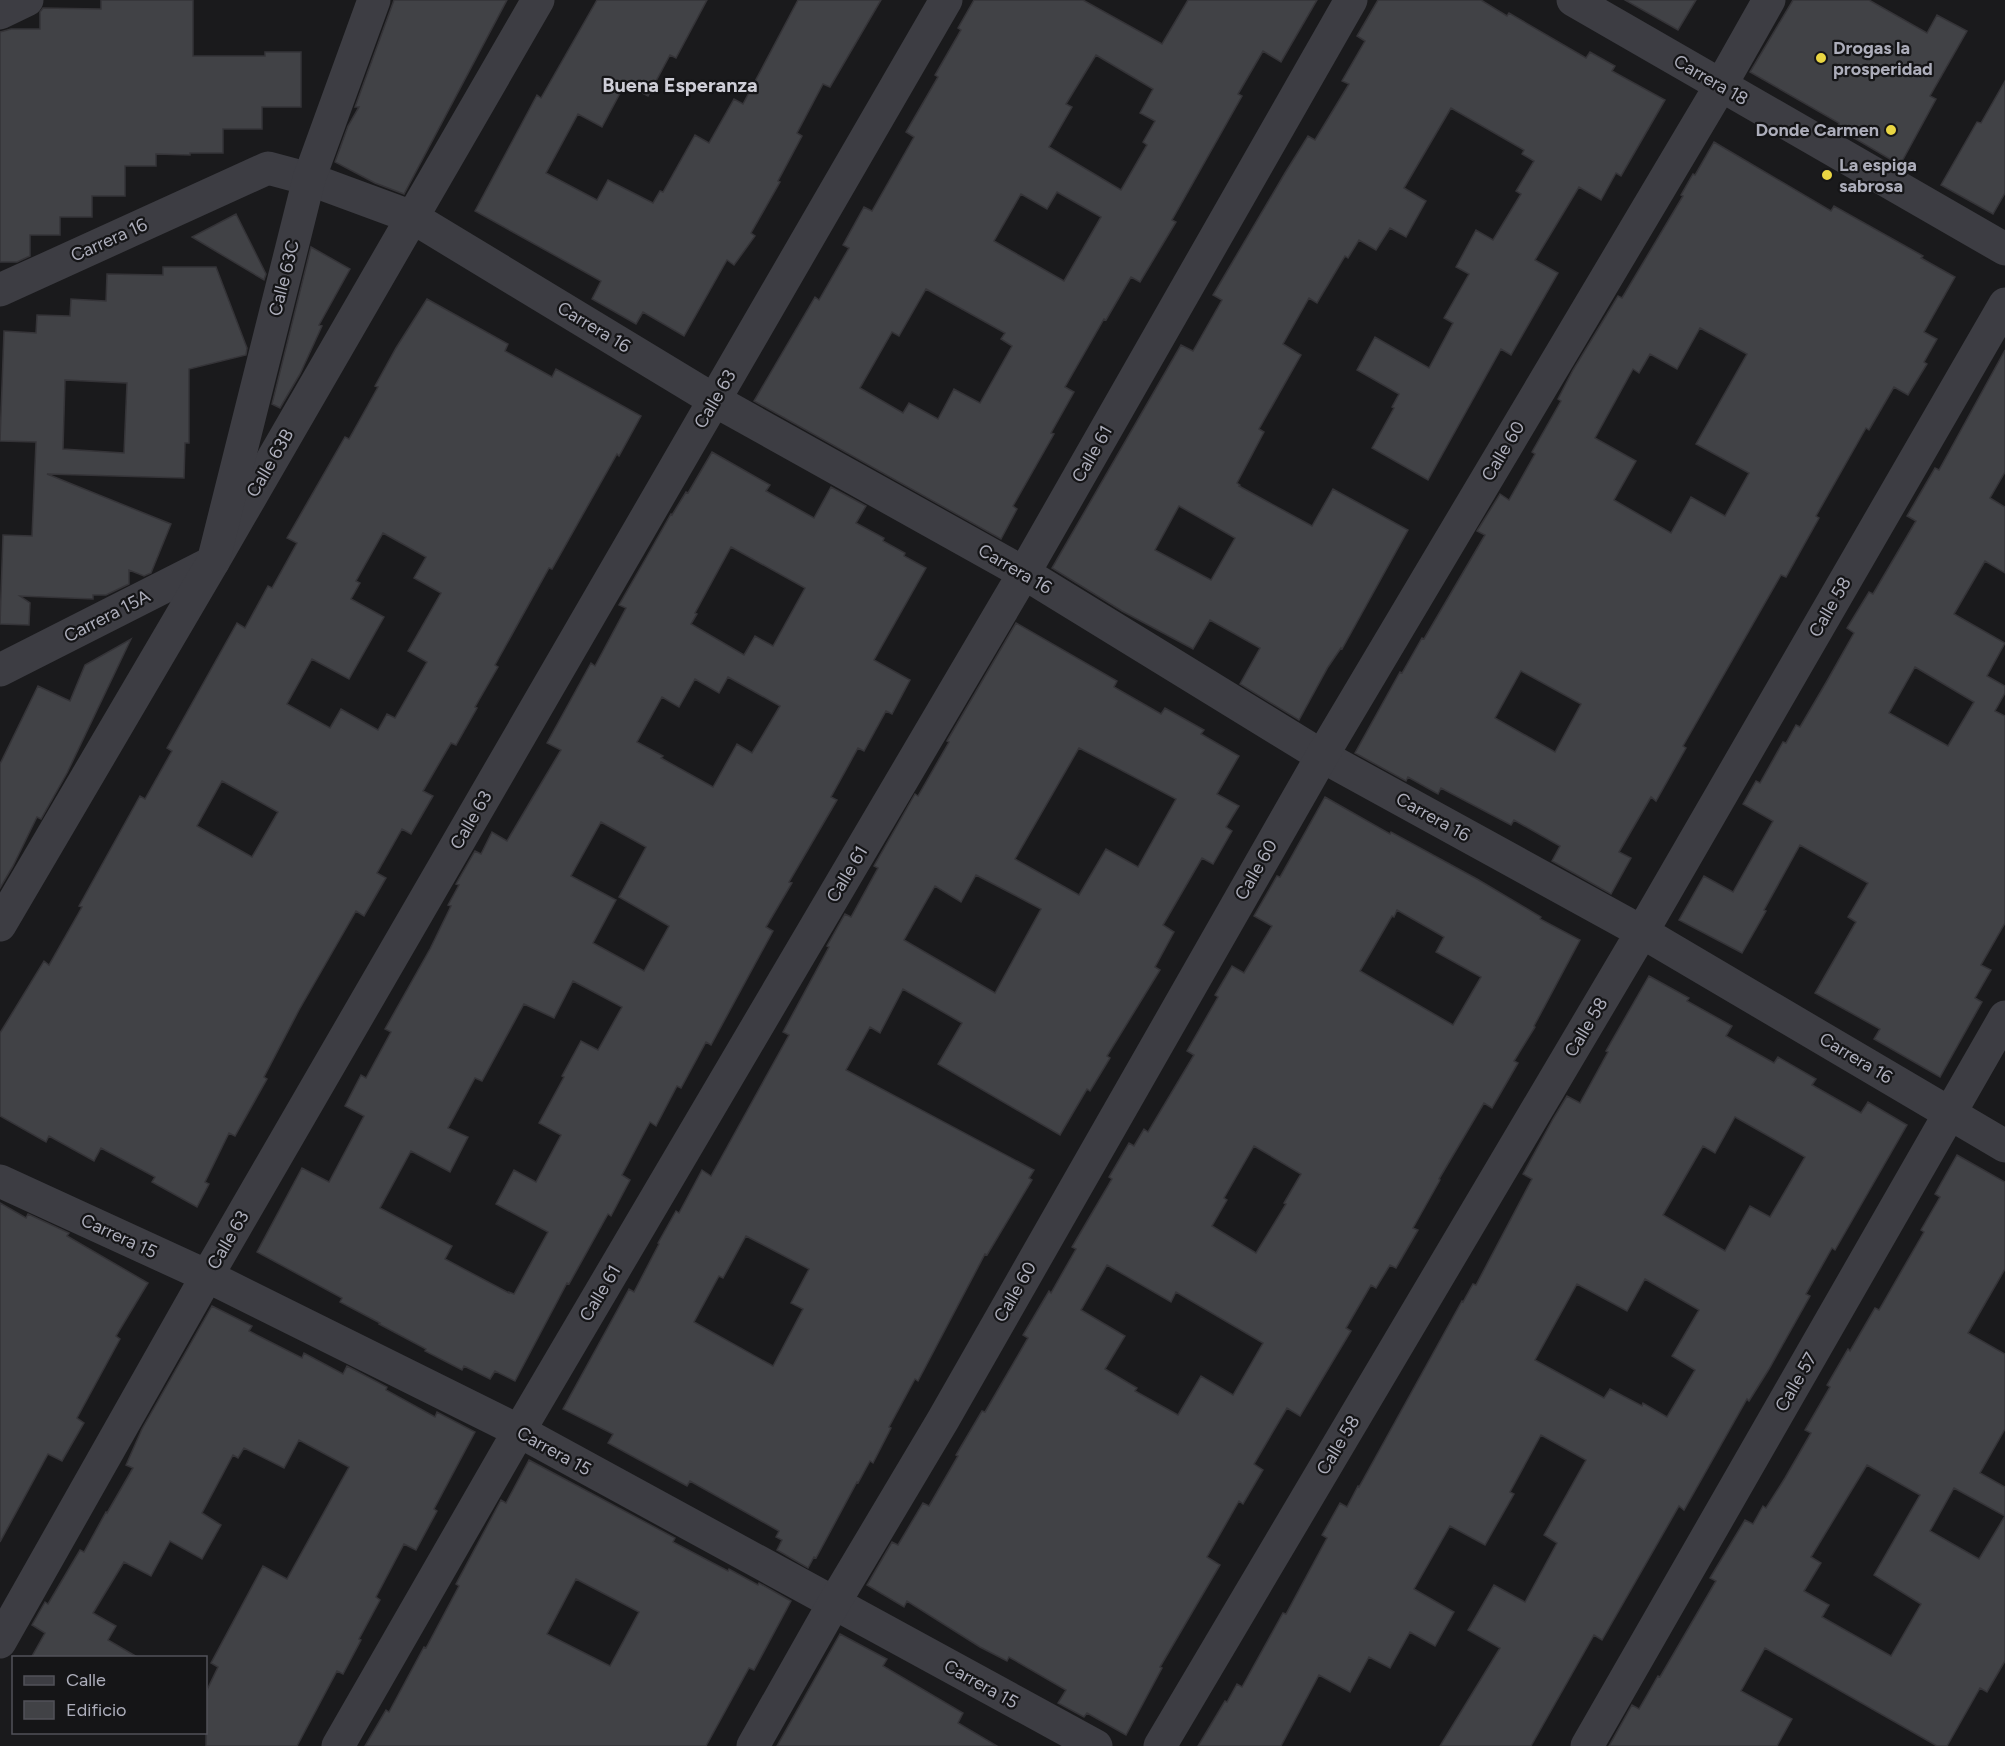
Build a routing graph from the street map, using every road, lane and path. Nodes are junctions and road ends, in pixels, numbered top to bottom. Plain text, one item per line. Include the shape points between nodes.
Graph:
1 (27, 0) edge
2 (374, 0) edge
3 (538, 0) edge
4 (946, 0) edge
5 (1351, 0) edge
6 (1573, 0) edge
7 (1769, 0) edge
8 (0, 13) edge
9 (1721, 85) junction
10 (309, 179) junction
11 (412, 217) junction
12 (2005, 249) edge
13 (0, 290) edge
14 (2005, 304) edge
15 (714, 400) junction
16 (213, 562) junction
17 (1024, 573) junction
18 (0, 670) edge
19 (1322, 756) junction
20 (0, 925) edge
21 (1642, 932) junction
22 (2005, 1017) edge
23 (1950, 1113) junction
24 (2005, 1146) edge
25 (0, 1181) edge
26 (207, 1276) junction
27 (519, 1431) junction
28 (834, 1604) junction
29 (0, 1642) edge
30 (338, 1746) edge
31 (753, 1746) edge
32 (1096, 1746) edge
33 (1160, 1746) edge
34 (1587, 1746) edge

1 - 8 street
2 - 10 street, Calle 63C
3 - 11 street, Calle 63B
4 - 15 street, Calle 63
5 - 17 street, Calle 61
6 - 9 street, Carrera 18
7 - 9 street, Calle 60
9 - 12 street, Carrera 18
9 - 19 street, Calle 60
10 - 11 street, Carrera 16
10 - 13 street, Carrera 16 via 268,168
10 - 16 street, Calle 63C
11 - 15 street, Carrera 16
11 - 16 street, Calle 63B
14 - 21 street, Calle 58
15 - 17 street, Carrera 16
15 - 26 street, Calle 63
16 - 18 street, Carrera 15A
16 - 20 street, Calle 63B
17 - 19 street, Carrera 16
17 - 27 street, Calle 61
19 - 21 street, Carrera 16
19 - 28 street, Calle 60
21 - 23 street, Carrera 16
21 - 33 street, Calle 58
22 - 23 street, Calle 57
23 - 24 street, Carrera 16
23 - 34 street, Calle 57
25 - 26 street, Carrera 15
26 - 27 street, Carrera 15
26 - 29 street, Calle 63
27 - 28 street, Carrera 15
27 - 30 street, Calle 61
28 - 31 street, Calle 60
28 - 32 street, Carrera 15

